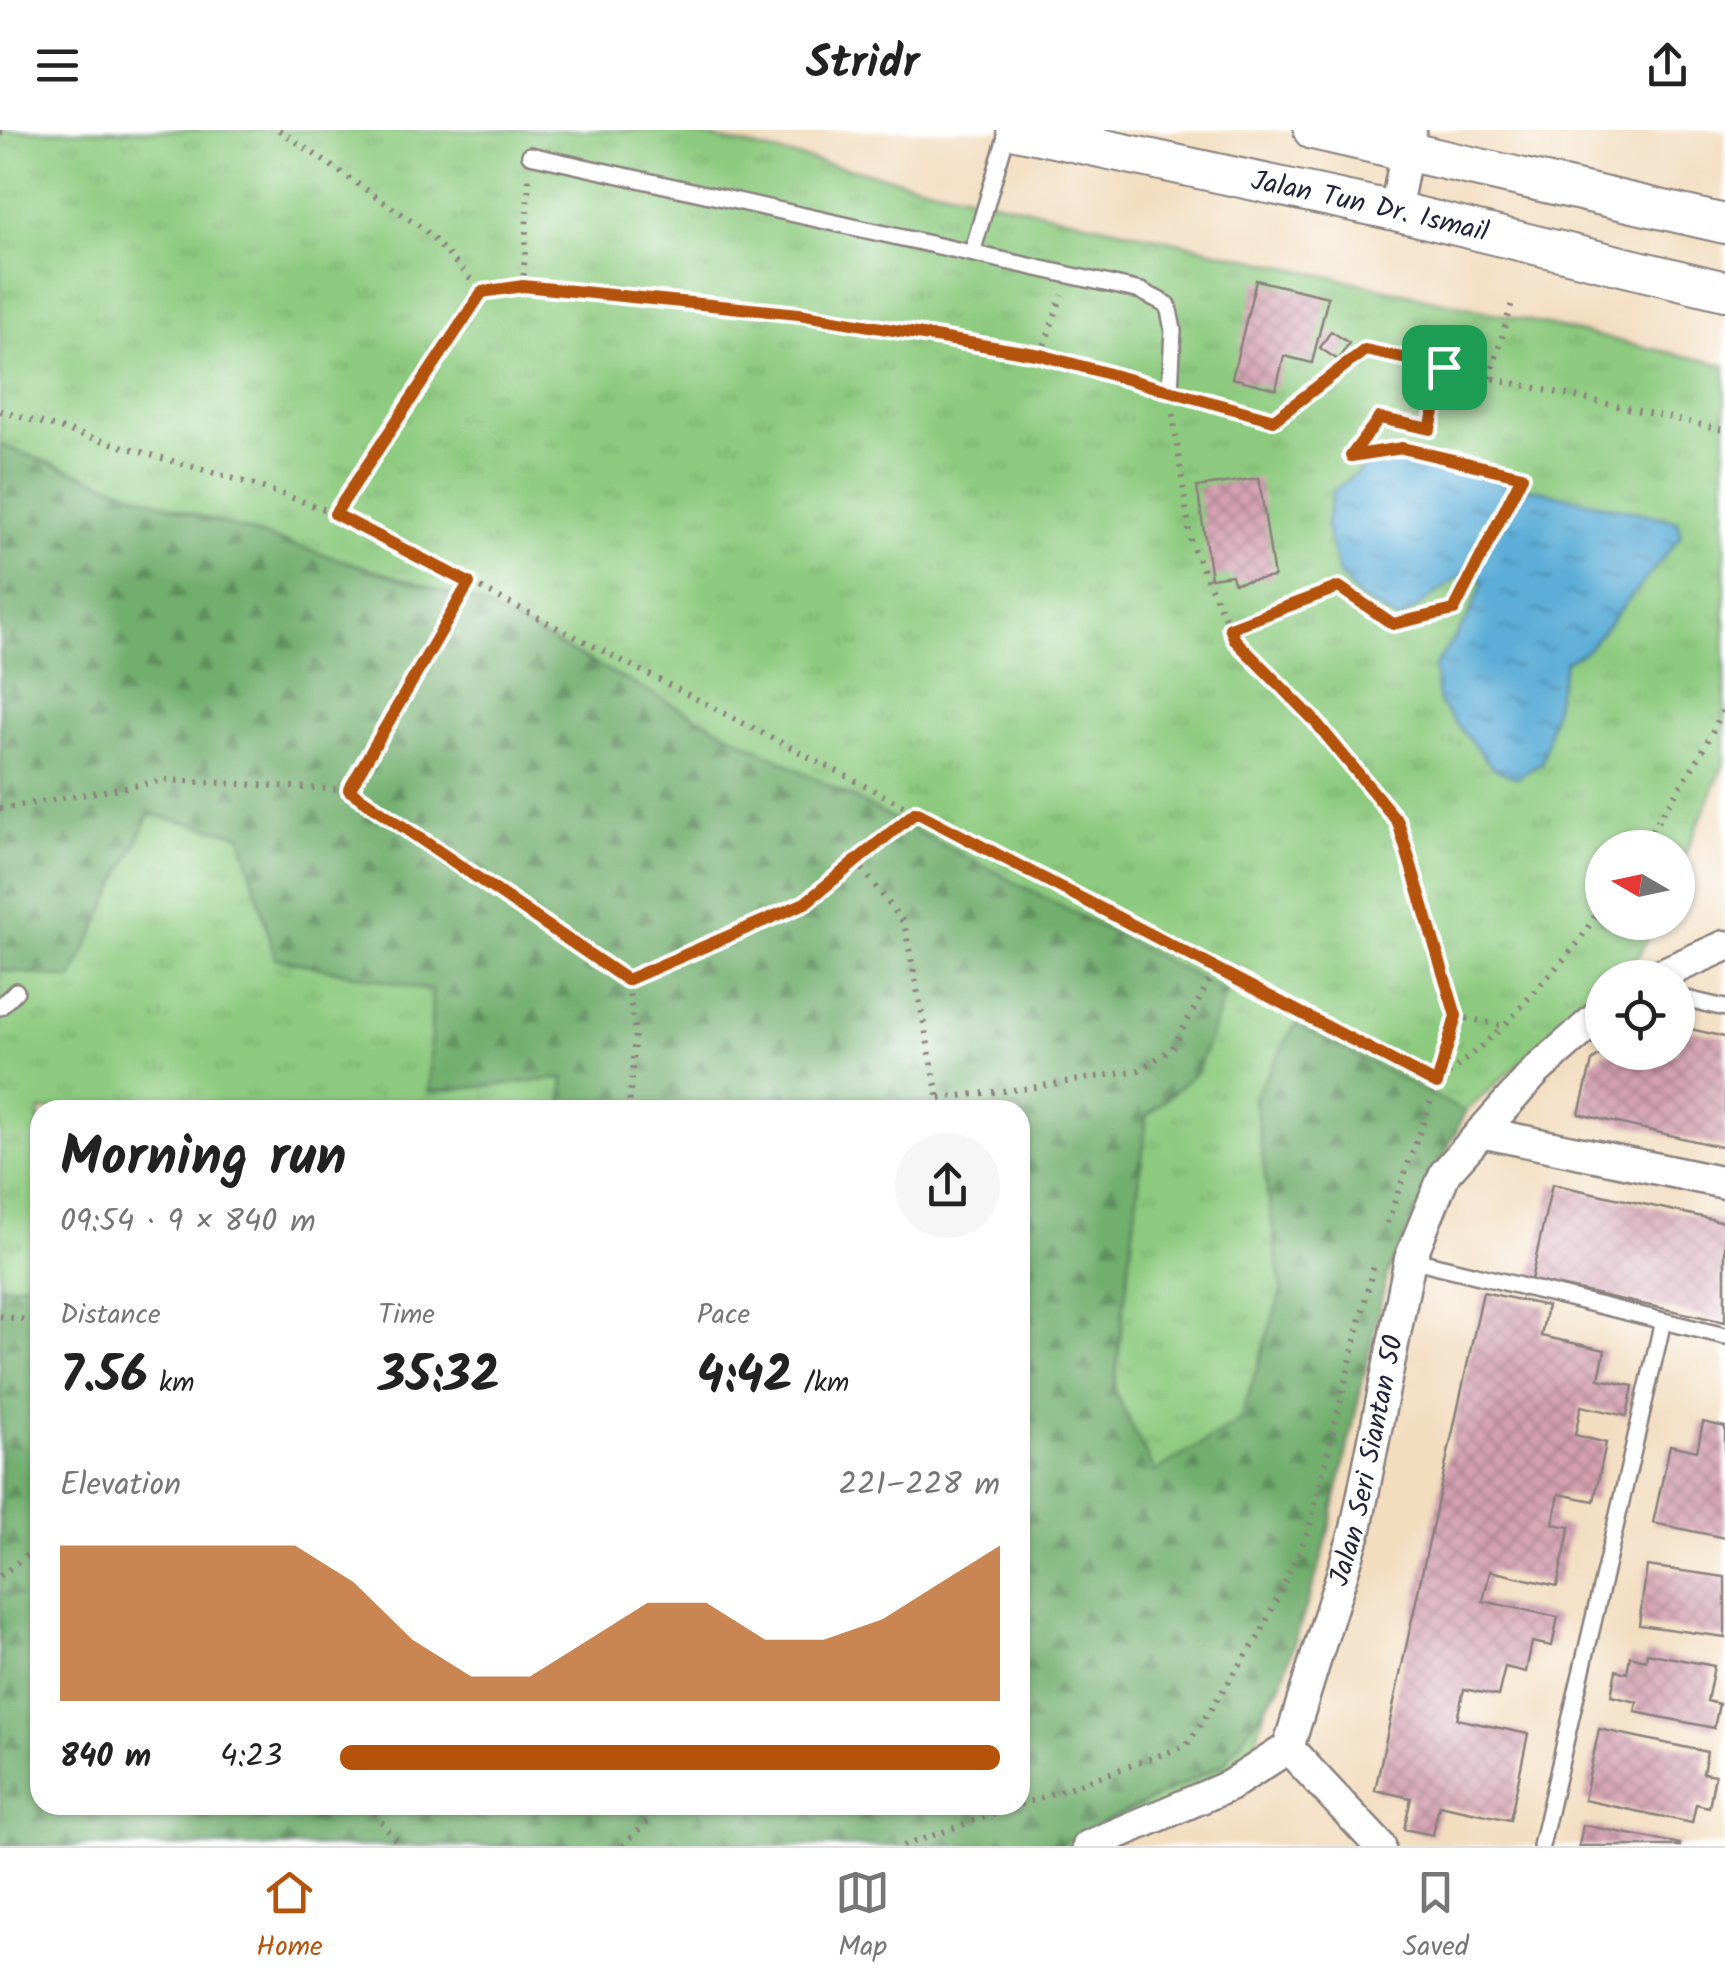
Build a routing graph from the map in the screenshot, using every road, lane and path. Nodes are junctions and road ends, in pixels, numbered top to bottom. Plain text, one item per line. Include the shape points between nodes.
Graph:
1 (280, 130) edge
2 (1008, 130) edge
3 (1016, 130) edge
4 (1313, 130) edge
5 (1409, 140) edge
6 (530, 156) joint
7 (1396, 212) junction
8 (1725, 224) edge
9 (972, 254) junction
10 (1069, 275) junction
11 (523, 286) junction
12 (1725, 291) edge
13 (482, 292) junction
14 (1513, 299) dead end
15 (1041, 355) junction
16 (1444, 367) junction
17 (1490, 378) junction
18 (1170, 391) junction
19 (0, 411) edge
20 (1725, 430) edge
21 (335, 514) junction
22 (469, 583) junction
23 (1230, 628) junction
24 (1725, 706) edge
25 (349, 790) junction
26 (0, 809) edge
27 (916, 812) junction
28 (1652, 830) edge
29 (856, 861) junction
30 (1585, 932) edge
31 (1725, 946) edge
32 (1694, 960) edge
33 (1217, 967) junction
34 (627, 980) junction
35 (16, 990) dead end
36 (1695, 1001) edge
37 (0, 1008) edge
38 (1725, 1008) edge
39 (1456, 1016) junction
40 (1504, 1026) junction
41 (1585, 1029) edge
42 (1437, 1084) junction
43 (940, 1098) joint
44 (630, 1100) edge
45 (1481, 1132) junction
46 (1725, 1183) edge
47 (1383, 1237) dead end
48 (1378, 1254) dead end
49 (1410, 1260) junction
50 (0, 1316) edge
51 (30, 1320) edge
52 (1663, 1321) junction
53 (1725, 1336) edge
54 (30, 1553) edge
55 (0, 1576) edge
56 (1288, 1748) junction
57 (1030, 1801) edge
58 (376, 1815) edge
59 (654, 1815) edge
60 (991, 1815) edge
61 (401, 1846) edge
62 (624, 1846) edge
63 (903, 1846) edge
64 (1088, 1846) edge
65 (1380, 1846) edge
66 (1541, 1846) edge

1 - 13 path via 425,230
2 - 9 lane
3 - 7 street, Jalan Tun Dr. Ismail
4 - 5 street
5 - 7 street
5 - 8 street
6 - 9 lane
6 - 11 path
7 - 12 street, Jalan Tun Dr. Ismail
9 - 10 lane
10 - 15 path
10 - 18 lane via 1141,291 1168,305
11 - 13 path
11 - 15 path via 799,314
13 - 21 path
14 - 17 path
15 - 18 path
16 - 17 path
16 - 18 path via 1365,350 1274,420
16 - 23 path via 1430,429 1379,418 1351,456 1402,448 1522,476 1454,610 1393,624 1339,587
17 - 20 path
18 - 23 path via 1192,544
19 - 21 path
21 - 22 path
22 - 25 path
22 - 27 path
23 - 39 path via 1398,822
24 - 28 path
25 - 26 path via 166,780
25 - 34 path
27 - 29 path
27 - 33 path
29 - 34 path via 805,903
29 - 43 path via 904,923
30 - 40 path
31 - 32 street
33 - 42 path
33 - 43 path via 1172,1049 1139,1070
34 - 44 path via 634,1032
35 - 37 lane
36 - 38 lane
39 - 40 path
39 - 42 path
40 - 42 path
41 - 45 street, Jalan Seri Siantan 50
42 - 47 path
45 - 46 street
45 - 49 street, Jalan Seri Siantan 50 via 1445,1173
48 - 57 path via 1310,1530 1260,1635 1186,1746
49 - 52 lane
49 - 56 street, Jalan Seri Siantan 50 via 1356,1528
50 - 51 path
52 - 53 lane
52 - 66 lane
54 - 55 path
56 - 64 street via 1229,1786
56 - 65 street
58 - 61 path
59 - 62 path
60 - 63 path

